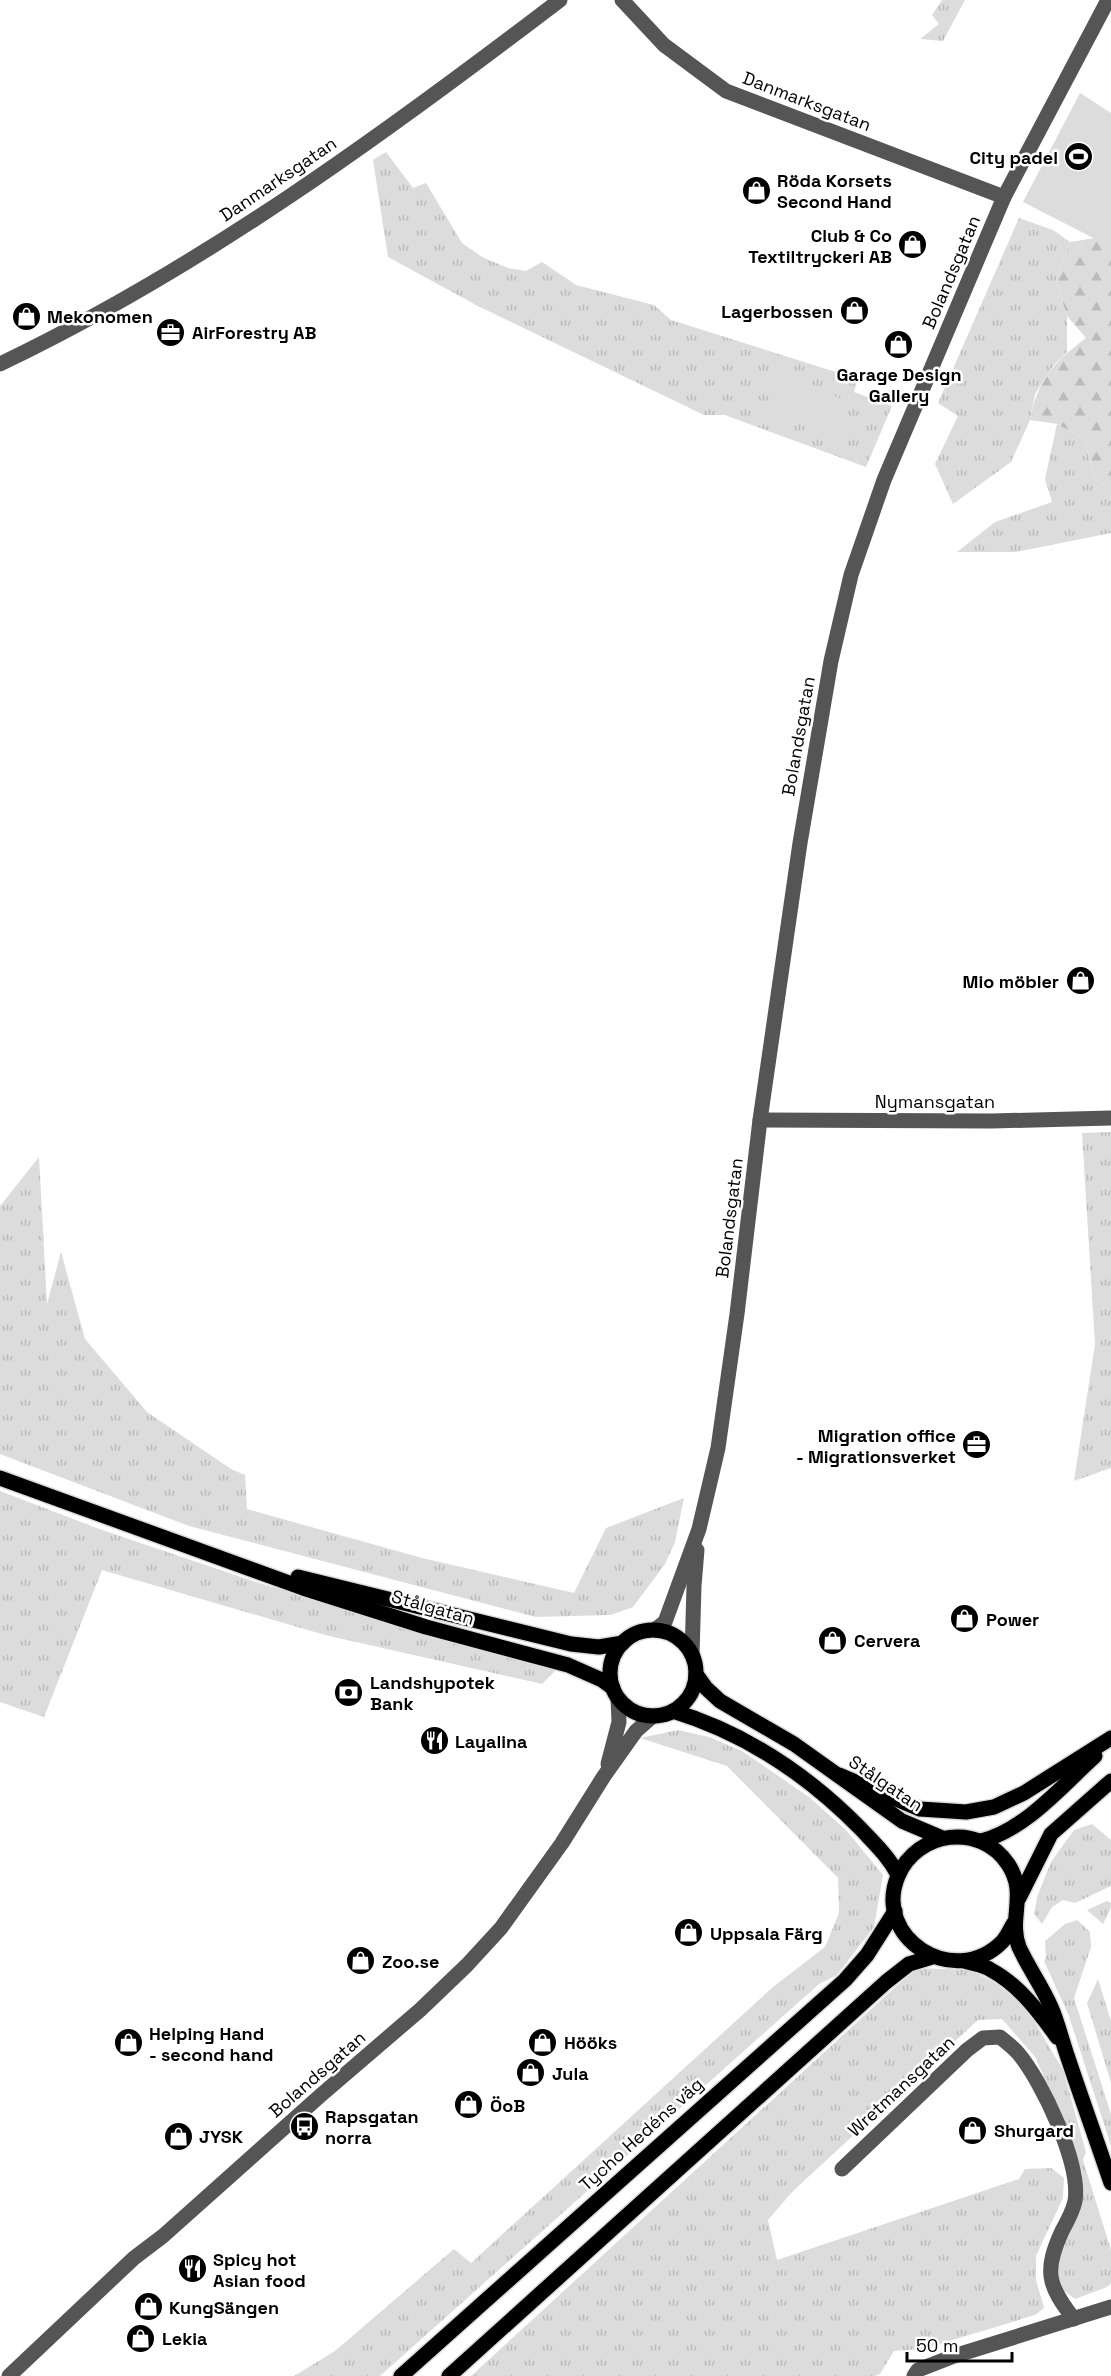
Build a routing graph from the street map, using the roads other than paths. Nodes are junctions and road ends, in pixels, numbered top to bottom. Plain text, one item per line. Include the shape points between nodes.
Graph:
1 (560, 0) edge
2 (622, 0) edge
3 (1108, 0) edge
4 (1004, 197) junction
5 (0, 364) edge
6 (1111, 1118) edge
7 (759, 1120) junction
8 (0, 1479) edge
9 (699, 1529) junction
10 (240, 1564) junction
11 (656, 1629) junction
12 (623, 1643) junction
13 (692, 1655) junction
14 (696, 1674) junction
15 (616, 1693) junction
16 (673, 1711) junction
17 (653, 1716) junction
18 (1111, 1738) edge
19 (1111, 1742) edge
20 (838, 1775) junction
21 (604, 1776) junction
22 (1111, 1781) edge
23 (942, 1838) junction
24 (981, 1841) junction
25 (898, 1875) junction
26 (1019, 1898) junction
27 (895, 1911) junction
28 (1014, 1923) junction
29 (932, 1957) junction
30 (964, 1961) junction
31 (1064, 2047) junction
32 (842, 2169) dead end
33 (1111, 2183) edge
34 (1111, 2307) edge
35 (1074, 2319) junction
36 (17, 2373) edge
37 (400, 2376) edge
38 (449, 2376) edge
39 (914, 2376) edge

1 - 5 street, Danmarksgatan via 418,108 214,245 133,294
2 - 4 street, Danmarksgatan via 664,45 726,91
3 - 4 street, Bolandsgatan
4 - 7 street, Bolandsgatan via 884,480 851,575 817,731
6 - 7 street, Nymansgatan
7 - 9 street, Bolandsgatan via 718,1448
8 - 10 main road, Stålgatan
9 - 11 street, Bolandsgatan via 665,1622
9 - 13 street, Bolandsgatan
10 - 12 main road, Stålgatan via 571,1644 599,1647
10 - 15 main road, Stålgatan via 426,1627 568,1665 602,1680
11 - 12 main road via 634,1635
11 - 13 main road via 675,1636
12 - 15 main road via 611,1664
13 - 14 main road
14 - 16 main road via 690,1696
14 - 20 main road, Stålgatan via 720,1701
15 - 17 main road via 627,1707
15 - 21 street, Bolandsgatan via 619,1722
16 - 17 main road
16 - 25 main road via 728,1732 813,1785 890,1859
17 - 21 street, Bolandsgatan via 636,1731
18 - 20 main road via 1024,1793 994,1807 966,1812 920,1809
19 - 24 main road via 1021,1823 999,1837
20 - 23 main road, Stålgatan via 902,1821
21 - 36 street, Bolandsgatan via 507,1919 467,1965 134,2259
22 - 26 main road via 1051,1834
23 - 24 main road via 962,1836
23 - 25 main road via 924,1845
24 - 26 main road via 1008,1864
25 - 27 main road
26 - 28 main road
27 - 29 main road via 908,1938
27 - 37 main road, Tycho Hedéns väg via 867,1955 845,1980
28 - 30 main road via 1002,1941 985,1954
28 - 31 main road via 1019,1946 1052,2008
29 - 30 main road
29 - 38 main road via 909,1964 886,1982
30 - 31 main road via 990,1968 1015,1987
31 - 33 main road
32 - 35 street, Wretmansgatan via 967,2049 982,2038 1000,2037 1018,2053 1039,2084 1069,2157 1075,2202 1053,2250 1050,2275 1059,2300
34 - 35 street
35 - 39 street via 954,2356 918,2370

